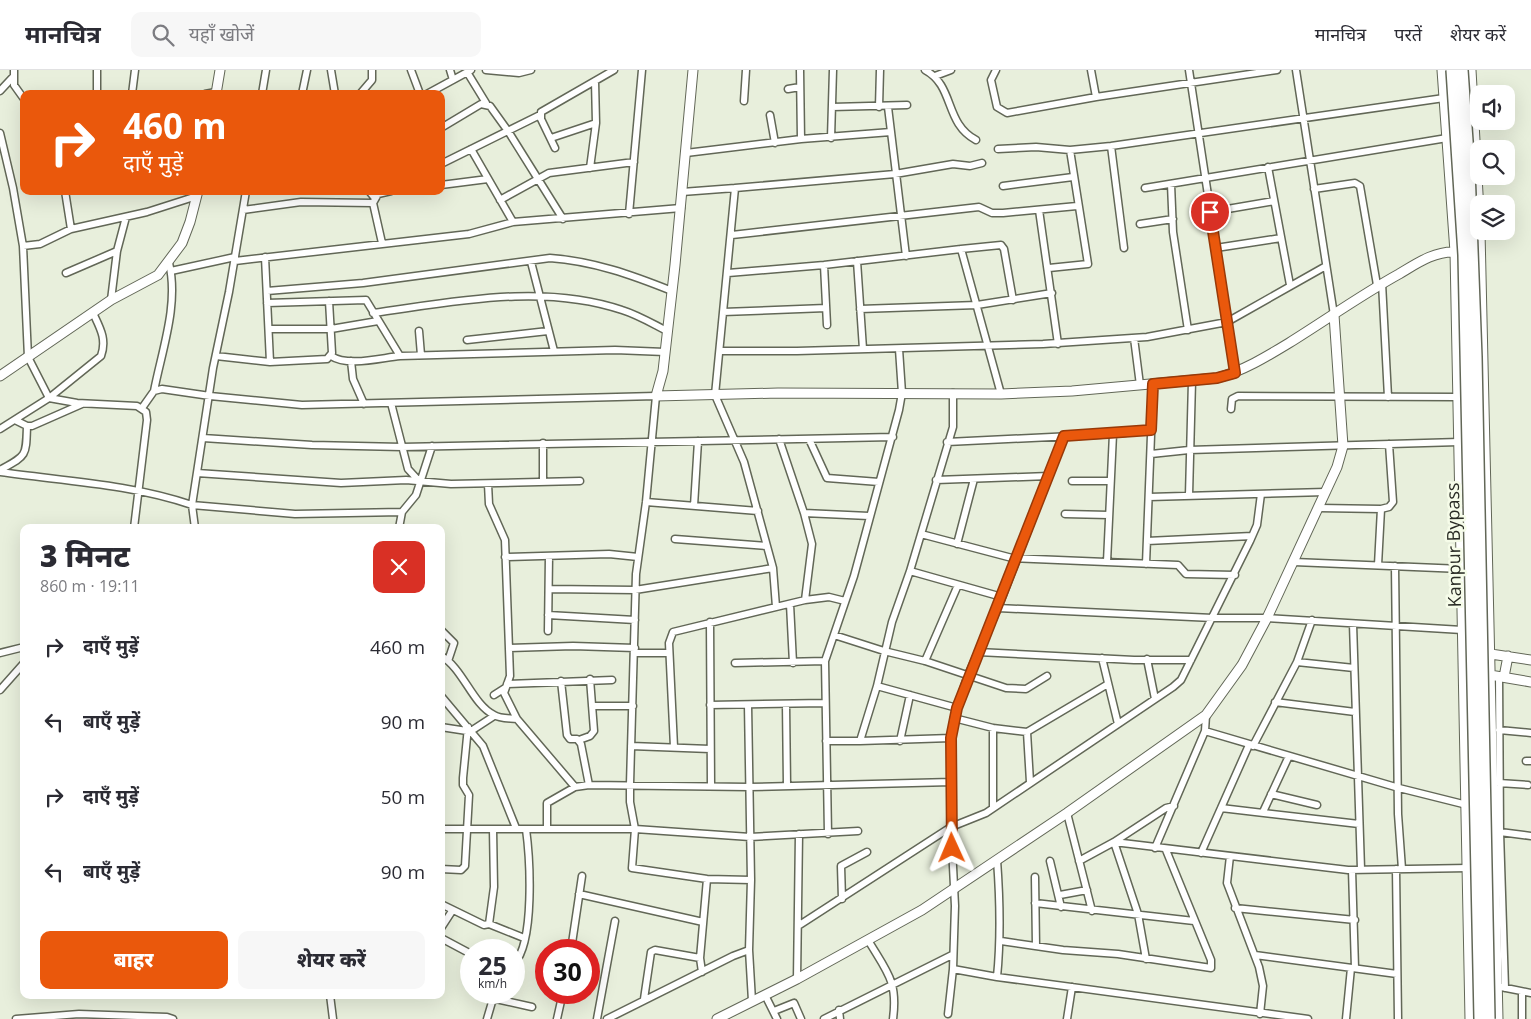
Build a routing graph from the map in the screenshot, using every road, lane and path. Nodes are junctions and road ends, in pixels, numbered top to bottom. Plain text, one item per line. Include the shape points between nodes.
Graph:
1 (14, 70) edge
2 (97, 70) edge
3 (135, 70) edge
4 (220, 70) edge
5 (266, 70) edge
6 (307, 70) edge
7 (331, 70) edge
8 (372, 70) edge
9 (411, 70) edge
10 (450, 70) edge
11 (486, 70) edge
12 (493, 70) edge
13 (531, 70) edge
14 (614, 70) edge
15 (642, 70) edge
16 (693, 70) edge
17 (746, 70) edge
18 (800, 70) edge
19 (832, 70) edge
20 (880, 70) edge
21 (925, 70) edge
22 (951, 70) edge
23 (996, 70) edge
24 (1091, 70) edge
25 (1189, 70) edge
26 (1277, 70) edge
27 (1296, 70) edge
28 (1442, 70) edge
29 (1452, 70) edge
30 (1462, 70) edge
31 (1471, 70) edge
32 (469, 71) edge
33 (935, 76) junction
34 (12, 78) junction
35 (453, 80) junction
36 (595, 80) junction
37 (1192, 84) junction
38 (800, 87) junction
39 (788, 89) dead end
40 (0, 90) edge
41 (97, 90) edge
42 (132, 90) edge
43 (217, 90) edge
44 (263, 90) edge
45 (303, 90) edge
46 (334, 90) edge
47 (363, 90) edge
48 (418, 90) edge
49 (434, 90) edge
50 (20, 92) edge
51 (1096, 97) junction
52 (1444, 98) junction
53 (744, 101) dead end
54 (486, 104) junction
55 (907, 105) dead end
56 (832, 107) junction
57 (879, 107) junction
58 (888, 107) junction
59 (540, 115) junction
60 (770, 116) dead end
61 (1304, 118) junction
62 (596, 123) junction
63 (445, 126) edge
64 (508, 131) junction
65 (891, 132) junction
66 (0, 133) edge
67 (1199, 134) junction
68 (552, 138) junction
69 (831, 138) junction
70 (1447, 138) junction
71 (801, 139) junction
72 (976, 140) dead end
73 (775, 143) junction
74 (1111, 146) junction
75 (555, 148) dead end
76 (471, 149) junction
77 (998, 149) dead end
78 (1070, 150) junction
79 (686, 153) junction
80 (1310, 160) junction
81 (445, 162) edge
82 (634, 162) junction
83 (982, 163) dead end
84 (1268, 167) junction
85 (590, 168) junction
86 (895, 174) junction
87 (1073, 176) junction
88 (1205, 177) junction
89 (488, 179) junction
90 (538, 180) junction
91 (445, 184) edge
92 (1171, 184) junction
93 (1003, 186) dead end
94 (735, 188) junction
95 (1145, 188) dead end
96 (1314, 189) junction
97 (682, 192) junction
98 (66, 195) edge
99 (194, 195) edge
100 (197, 195) edge
101 (245, 195) edge
102 (371, 195) edge
103 (379, 195) edge
104 (1478, 195) edge
105 (373, 200) junction
106 (500, 200) junction
107 (1274, 201) junction
108 (1077, 206) junction
109 (681, 208) junction
110 (243, 210) junction
111 (1039, 210) junction
112 (1210, 212) junction
113 (630, 214) junction
114 (126, 217) junction
115 (901, 217) junction
116 (562, 219) junction
117 (1173, 219) junction
118 (513, 222) junction
119 (1140, 224) dead end
120 (71, 229) junction
121 (732, 235) junction
122 (1281, 238) junction
123 (1480, 240) edge
124 (382, 243) junction
125 (23, 246) junction
126 (1124, 248) dead end
127 (1216, 248) junction
128 (961, 249) junction
129 (117, 252) junction
130 (1455, 252) junction
131 (906, 256) junction
132 (265, 257) junction
133 (235, 259) junction
134 (856, 261) junction
135 (531, 262) junction
136 (824, 265) junction
137 (1326, 266) junction
138 (170, 267) junction
139 (1049, 268) junction
140 (66, 273) dead end
141 (728, 273) junction
142 (1380, 284) junction
143 (1290, 285) junction
144 (267, 291) junction
145 (672, 291) junction
146 (1052, 293) junction
147 (538, 296) junction
148 (110, 300) junction
149 (1013, 300) junction
150 (329, 301) junction
151 (267, 303) junction
152 (977, 306) junction
153 (826, 308) junction
154 (860, 308) junction
155 (722, 312) junction
156 (93, 313) junction
157 (373, 313) junction
158 (1334, 315) junction
159 (378, 321) junction
160 (1227, 322) junction
161 (827, 325) dead end
162 (269, 329) junction
163 (331, 330) junction
164 (1188, 330) junction
165 (419, 331) dead end
166 (548, 331) junction
167 (667, 331) junction
168 (1134, 338) junction
169 (467, 340) dead end
170 (988, 344) junction
171 (1058, 344) junction
172 (863, 348) junction
173 (899, 349) junction
174 (720, 351) junction
175 (554, 352) junction
176 (665, 352) junction
177 (421, 355) junction
178 (216, 356) junction
179 (331, 356) junction
180 (400, 356) junction
181 (28, 357) junction
182 (351, 361) junction
183 (270, 362) junction
184 (1235, 373) junction
185 (0, 376) edge
186 (1192, 380) junction
187 (1153, 384) junction
188 (1140, 385) junction
189 (154, 391) junction
190 (902, 393) junction
191 (953, 393) junction
192 (1001, 394) junction
193 (715, 395) junction
194 (210, 396) junction
195 (656, 396) junction
196 (1341, 396) junction
197 (1388, 397) junction
198 (1458, 397) junction
199 (49, 398) junction
200 (391, 403) junction
201 (83, 404) junction
202 (364, 404) junction
203 (142, 408) junction
204 (1231, 409) dead end
205 (15, 420) junction
206 (27, 426) junction
207 (0, 429) edge
208 (1151, 430) junction
209 (1113, 434) junction
210 (1064, 436) junction
211 (893, 437) junction
212 (203, 438) junction
213 (779, 439) junction
214 (809, 439) junction
215 (698, 440) junction
216 (736, 440) junction
217 (652, 441) junction
218 (947, 442) junction
219 (1459, 442) junction
220 (543, 443) junction
221 (1389, 444) junction
222 (432, 446) junction
223 (1343, 446) junction
224 (402, 447) junction
225 (1189, 450) junction
226 (1151, 454) junction
227 (0, 471) edge
228 (197, 473) junction
229 (1049, 476) junction
230 (974, 479) junction
231 (936, 480) junction
232 (419, 481) junction
233 (580, 481) dead end
234 (1072, 481) dead end
235 (1110, 481) junction
236 (544, 482) junction
237 (879, 482) junction
238 (488, 484) junction
239 (139, 491) junction
240 (1326, 492) junction
241 (1261, 494) junction
242 (1189, 495) junction
243 (1149, 496) junction
244 (646, 502) junction
245 (192, 505) junction
246 (694, 506) junction
247 (1319, 508) junction
248 (1381, 509) junction
249 (758, 511) junction
250 (402, 512) junction
251 (804, 513) junction
252 (1065, 514) dead end
253 (1109, 515) junction
254 (869, 516) junction
255 (135, 524) edge
256 (194, 524) edge
257 (400, 524) edge
258 (921, 534) junction
259 (1252, 536) junction
260 (675, 539) dead end
261 (1147, 541) junction
262 (957, 544) junction
263 (766, 546) junction
264 (549, 556) junction
265 (505, 557) junction
266 (638, 557) junction
267 (1016, 559) junction
268 (1107, 562) junction
269 (1294, 562) junction
270 (1146, 564) junction
271 (1378, 566) junction
272 (1396, 566) junction
273 (773, 568) junction
274 (1462, 569) junction
275 (910, 571) junction
276 (1234, 575) junction
277 (958, 585) junction
278 (549, 589) junction
279 (635, 590) junction
280 (1002, 597) junction
281 (805, 600) junction
282 (845, 601) junction
283 (790, 604) junction
284 (776, 607) junction
285 (998, 608) junction
286 (548, 615) junction
287 (1213, 618) junction
288 (1267, 618) junction
289 (635, 620) junction
290 (1312, 620) junction
291 (710, 622) junction
292 (1353, 624) junction
293 (1395, 627) junction
294 (1462, 630) junction
295 (548, 631) dead end
296 (445, 634) edge
297 (834, 635) junction
298 (20, 647) edge
299 (509, 648) junction
300 (635, 650) junction
301 (1462, 650) junction
302 (884, 651) junction
303 (978, 652) junction
304 (0, 653) edge
305 (669, 653) junction
306 (1490, 654) junction
307 (1508, 656) junction
308 (1102, 658) junction
309 (445, 659) edge
310 (1147, 659) junction
311 (1191, 660) junction
312 (1531, 660) edge
313 (448, 661) junction
314 (825, 661) junction
315 (925, 661) junction
316 (1297, 662) junction
317 (736, 663) dead end
318 (793, 663) junction
319 (20, 668) edge
320 (1354, 668) junction
321 (1462, 670) junction
322 (968, 675) junction
323 (1047, 676) dead end
324 (1498, 676) junction
325 (590, 679) junction
326 (612, 680) dead end
327 (561, 681) junction
328 (1531, 682) edge
329 (1108, 684) junction
330 (506, 686) junction
331 (877, 686) junction
332 (0, 690) edge
333 (494, 695) dead end
334 (910, 695) junction
335 (1155, 699) junction
336 (445, 701) edge
337 (1275, 702) junction
338 (786, 704) junction
339 (825, 704) junction
340 (710, 705) junction
341 (748, 705) junction
342 (592, 706) junction
343 (632, 706) junction
344 (957, 708) junction
345 (1355, 712) junction
346 (1206, 715) junction
347 (494, 716) junction
348 (954, 718) junction
349 (517, 719) junction
350 (1118, 724) junction
351 (445, 727) edge
352 (993, 728) junction
353 (469, 730) junction
354 (1499, 730) junction
355 (1205, 731) junction
356 (1027, 732) junction
357 (1531, 733) edge
358 (951, 738) junction
359 (579, 740) junction
360 (826, 741) junction
361 (860, 741) junction
362 (900, 741) junction
363 (1251, 745) junction
364 (631, 746) junction
365 (674, 747) junction
366 (710, 749) junction
367 (1289, 756) junction
368 (1357, 775) junction
369 (952, 782) junction
370 (1030, 782) junction
371 (1499, 783) junction
372 (630, 784) junction
373 (828, 784) junction
374 (589, 785) junction
375 (787, 785) junction
376 (1528, 785) dead end
377 (711, 786) junction
378 (749, 786) junction
379 (575, 787) junction
380 (1399, 788) junction
381 (1271, 794) junction
382 (1317, 805) dead end
383 (1467, 805) junction
384 (1174, 806) junction
385 (993, 808) junction
386 (1221, 808) junction
387 (1263, 812) junction
388 (1066, 813) junction
389 (1359, 824) junction
390 (951, 827) junction
391 (516, 828) junction
392 (445, 829) edge
393 (493, 829) junction
394 (526, 829) junction
395 (547, 829) junction
396 (635, 829) junction
397 (468, 830) junction
398 (858, 832) dead end
399 (1500, 832) junction
400 (799, 834) junction
401 (828, 834) junction
402 (1531, 836) edge
403 (750, 837) junction
404 (1114, 842) junction
405 (1155, 848) junction
406 (1166, 850) junction
407 (867, 852) dead end
408 (1200, 853) junction
409 (1230, 856) junction
410 (997, 860) junction
411 (1050, 861) dead end
412 (1079, 861) junction
413 (1469, 868) junction
414 (445, 869) edge
415 (1361, 869) junction
416 (1399, 869) junction
417 (1352, 870) junction
418 (582, 876) dead end
419 (1034, 877) dead end
420 (707, 879) junction
421 (751, 880) junction
422 (954, 889) junction
423 (1086, 890) junction
424 (579, 894) junction
425 (1060, 895) junction
426 (842, 899) junction
427 (1035, 903) junction
428 (445, 907) edge
429 (1061, 907) junction
430 (1235, 908) junction
431 (452, 911) junction
432 (1092, 911) junction
433 (1138, 914) junction
434 (1355, 920) junction
435 (615, 921) dead end
436 (1194, 921) junction
437 (445, 922) edge
438 (703, 922) junction
439 (488, 924) junction
440 (798, 926) junction
441 (524, 938) joint
442 (573, 939) edge
443 (445, 940) edge
444 (868, 940) junction
445 (1000, 941) junction
446 (1036, 946) junction
447 (460, 948) edge
448 (749, 950) junction
449 (952, 955) junction
450 (1254, 955) junction
451 (700, 958) junction
452 (1146, 958) junction
453 (1353, 968) junction
454 (953, 969) junction
455 (702, 972) junction
456 (1397, 974) junction
457 (997, 977) junction
458 (797, 978) junction
459 (894, 985) junction
460 (1072, 987) junction
461 (1501, 987) junction
462 (1522, 992) junction
463 (1531, 994) edge
464 (765, 995) junction
465 (330, 999) edge
466 (644, 999) junction
467 (752, 1001) junction
468 (491, 1004) edge
469 (518, 1004) edge
470 (560, 1004) edge
471 (532, 1007) dead end
472 (839, 1010) junction
473 (774, 1011) junction
474 (948, 1014) dead end
475 (1260, 1014) junction
476 (1250, 1016) edge
477 (47, 1017) edge
478 (1294, 1018) edge
479 (16, 1019) edge
480 (173, 1019) edge
481 (333, 1019) edge
482 (487, 1019) edge
483 (557, 1019) edge
484 (597, 1019) edge
485 (607, 1019) edge
486 (717, 1019) edge
487 (778, 1019) edge
488 (802, 1019) edge
489 (824, 1019) edge
490 (840, 1019) edge
491 (893, 1019) edge
492 (1067, 1019) edge
493 (1308, 1019) edge
494 (1346, 1019) edge
495 (1398, 1019) edge
496 (1470, 1019) edge
497 (1480, 1019) edge
498 (1489, 1019) edge
499 (1498, 1019) edge
500 (1522, 1019) edge

1 - 34 street
2 - 41 street
3 - 42 street
4 - 43 street
5 - 44 street
6 - 45 street
7 - 46 street
8 - 47 street via 372,80
9 - 48 street
10 - 35 street
11 - 12 street
12 - 13 street via 520,73
14 - 36 street
15 - 82 street
16 - 79 street
17 - 53 street
18 - 38 street
19 - 56 street
20 - 57 street
21 - 33 street
22 - 33 street
23 - 51 street via 990,80 1003,113
24 - 51 street
25 - 37 street
26 - 37 street
27 - 61 street
28 - 52 street
29 - 497 highway, Kanpur Bypass, bridge via 1464,255
30 - 498 highway, Kanpur Bypass, bridge via 1475,348
31 - 104 street
32 - 35 street
32 - 54 street
33 - 72 street via 960,128
34 - 40 street
34 - 50 street
35 - 49 street
36 - 59 street
36 - 62 street
37 - 51 street
37 - 67 street
38 - 39 street
38 - 71 street
52 - 61 street
52 - 70 street
54 - 63 street
54 - 64 street
55 - 58 street
56 - 57 street
56 - 69 street
57 - 58 street
58 - 65 street
59 - 64 street
59 - 68 street
60 - 73 street
61 - 67 street
61 - 80 street
62 - 68 street
62 - 85 street
64 - 76 street
64 - 90 street
65 - 69 street
65 - 86 street
66 - 125 street
67 - 74 street
67 - 88 street
68 - 75 street
69 - 71 street
70 - 80 street
70 - 130 street
71 - 73 street
73 - 79 street
74 - 78 street
74 - 126 street
76 - 81 street
76 - 89 street
77 - 78 street via 1036,147
78 - 87 street
79 - 97 street
80 - 84 street
80 - 96 street
82 - 85 street
82 - 113 street
83 - 86 street via 970,166 953,164
84 - 88 street
84 - 107 street
85 - 90 street via 549,173
86 - 94 street
86 - 115 street
87 - 93 street
87 - 108 street
88 - 92 street
88 - 112 street
89 - 91 street
89 - 106 street
90 - 106 street
90 - 116 street
92 - 95 street
92 - 117 street
94 - 97 street
94 - 121 street
96 - 137 street
96 - 142 street via 1355,183 1360,186
97 - 109 street
98 - 120 street
99 - 114 street
100 - 138 street via 190,222
101 - 110 street
102 - 105 street
103 - 105 street
105 - 110 street via 301,202
105 - 124 street
106 - 118 street
107 - 112 street
107 - 122 street
108 - 111 street
108 - 139 street via 1088,264
109 - 113 street
109 - 145 street
110 - 133 street
111 - 115 street via 997,213 979,207
111 - 139 street
112 - 127 street
113 - 116 street
114 - 120 street
114 - 129 street
115 - 121 street
115 - 131 street
116 - 118 street
117 - 119 street
117 - 164 street
118 - 124 street via 469,234
120 - 125 street via 40,244
121 - 141 street
122 - 127 street
122 - 143 street
123 - 306 street
124 - 132 street
125 - 181 street
127 - 160 street
128 - 131 street
128 - 149 street via 1001,245
128 - 152 street
129 - 140 street
129 - 148 street
130 - 142 street via 1434,254
130 - 198 street
131 - 134 street
132 - 133 street
132 - 144 street
133 - 138 street
133 - 178 street
134 - 136 street
134 - 154 street
135 - 144 street
135 - 145 street via 550,258 572,259 627,273
135 - 147 street
136 - 141 street
136 - 153 street
137 - 143 street
137 - 158 street
138 - 148 street
138 - 189 street via 172,302
139 - 146 street
141 - 155 street
142 - 158 street
142 - 197 street
143 - 160 street
144 - 151 street
145 - 167 street
146 - 149 street
146 - 171 street
147 - 157 street via 455,302
147 - 166 street
147 - 167 street via 624,310
148 - 156 street
149 - 152 street
150 - 151 street
150 - 157 street via 366,300
150 - 163 street
151 - 162 street
152 - 154 street
152 - 170 street
153 - 155 street
153 - 161 street
154 - 172 street
155 - 174 street
156 - 181 street
156 - 199 street via 104,338 101,356
157 - 159 street
158 - 184 street
158 - 196 street
159 - 163 street
159 - 180 street
160 - 164 street
160 - 184 street
162 - 163 street
162 - 183 street
163 - 179 street
164 - 168 street
165 - 177 street
166 - 169 street
166 - 175 street
167 - 176 street
168 - 171 street
168 - 188 street
170 - 171 street
170 - 173 street
170 - 192 street
172 - 173 street
172 - 174 street via 797,352
173 - 190 street
174 - 193 street
175 - 176 street
175 - 177 street
176 - 195 street
177 - 180 street
178 - 183 street
178 - 194 street
179 - 182 street
179 - 183 street via 327,359
180 - 182 street
181 - 185 street
181 - 199 street
182 - 202 street via 353,379
184 - 186 street
186 - 187 street
186 - 225 street
187 - 188 street
187 - 208 street
188 - 192 street
189 - 194 street via 162,389
189 - 203 street
190 - 191 street
190 - 193 street
190 - 211 street
191 - 192 street
191 - 218 street via 953,427
193 - 195 street
193 - 216 street
194 - 202 street via 302,405
194 - 212 street
195 - 200 street
195 - 217 street
196 - 197 street
196 - 204 street via 1238,396 1232,399
196 - 223 street
197 - 198 street
198 - 219 street
199 - 201 street
199 - 205 street
200 - 202 street
200 - 224 street
201 - 203 street
201 - 206 street
203 - 239 street via 147,420
205 - 206 street
205 - 207 street
206 - 227 street via 24,456
208 - 209 street
208 - 226 street
209 - 210 street
209 - 235 street
210 - 218 street
210 - 229 street
211 - 214 street
211 - 237 street
212 - 224 street
212 - 228 street
213 - 214 street
213 - 216 street
213 - 251 street
214 - 237 street via 827,478
215 - 216 street
215 - 217 street
215 - 246 street
216 - 249 street
217 - 220 street
217 - 244 street
218 - 231 street
219 - 221 street
219 - 274 street
220 - 222 street
220 - 236 street
221 - 223 street
221 - 248 street via 1393,502
222 - 224 street
222 - 232 street
223 - 225 street
223 - 240 street
224 - 232 street via 408,469
225 - 226 street
225 - 242 street
226 - 243 street
227 - 239 street
228 - 232 street via 312,482
228 - 245 street
229 - 230 street
229 - 267 street
230 - 231 street
230 - 262 street
231 - 258 street
232 - 238 street
232 - 250 street via 416,496
233 - 236 street
234 - 235 street
235 - 253 street
236 - 238 street
237 - 254 street
238 - 265 street via 489,504 505,540
239 - 245 street
239 - 255 street
240 - 241 street
240 - 247 street
241 - 242 street
241 - 259 street via 1257,525
242 - 243 street
243 - 261 street
244 - 246 street
244 - 266 street
245 - 250 street via 295,514
245 - 256 street
246 - 249 street
247 - 248 street
247 - 269 street
248 - 271 street
249 - 263 street
250 - 257 street
251 - 254 street
251 - 281 street via 812,554
252 - 253 street
253 - 268 street
254 - 282 street
258 - 262 street
258 - 275 street
259 - 261 street
259 - 276 street
260 - 263 street
261 - 270 street
262 - 267 street
263 - 273 street
264 - 265 street
264 - 266 street via 610,554
264 - 278 street
265 - 299 street
266 - 279 street
267 - 268 street
267 - 280 street
268 - 270 street
269 - 271 street
269 - 288 street
270 - 276 street via 1178,565 1186,574
271 - 272 street
272 - 274 street
272 - 293 street
273 - 279 street
273 - 284 street
274 - 294 street
275 - 277 street
275 - 302 street
276 - 287 street
277 - 280 street
277 - 315 street
278 - 279 street
278 - 286 street
279 - 289 street
280 - 285 street
281 - 282 street via 828,597
281 - 283 street
282 - 297 street
283 - 284 street
283 - 318 street
284 - 291 street
285 - 287 street
285 - 303 street
286 - 289 street
286 - 295 street
287 - 288 street
287 - 311 street
288 - 290 street
288 - 346 street via 1242,665
289 - 300 street
290 - 292 street
290 - 316 street
291 - 305 street via 674,632
291 - 340 street
292 - 293 street
292 - 320 street
293 - 294 street
293 - 380 street
294 - 301 street
296 - 313 street via 454,643
297 - 302 street
297 - 314 street
298 - 304 street
299 - 300 street via 573,646
299 - 330 street via 510,676
300 - 305 street
300 - 343 street
301 - 306 street
301 - 321 street
302 - 315 street
302 - 331 street
303 - 308 street
303 - 322 street
305 - 365 street
306 - 307 street
306 - 324 street
307 - 312 street
307 - 324 street
308 - 310 street
308 - 329 street
309 - 313 street
310 - 311 street
310 - 335 street
311 - 335 street via 1181,680
313 - 347 street
314 - 318 street
314 - 339 street
315 - 322 street
316 - 320 street
316 - 337 street
317 - 318 street
319 - 332 street
320 - 345 street
321 - 324 street
321 - 383 street
322 - 323 street via 1020,690
322 - 344 street
324 - 328 street
324 - 354 street
324 - 461 street
325 - 326 street
325 - 327 street
325 - 342 street
327 - 330 street
327 - 359 street via 567,735
329 - 350 street
329 - 356 street
330 - 333 street
330 - 349 street via 508,703
331 - 334 street
331 - 361 street
334 - 344 street
334 - 362 street
335 - 350 street
336 - 353 street
337 - 345 street
337 - 363 street
338 - 339 street
338 - 341 street
338 - 375 street
339 - 360 street
340 - 341 street
340 - 366 street
341 - 378 street
342 - 343 street
342 - 359 street via 593,734
343 - 364 street
344 - 348 street
345 - 368 street
346 - 355 street
346 - 388 street
347 - 349 street
347 - 353 street
348 - 352 street
348 - 358 street
349 - 379 street
350 - 370 street
351 - 353 street
352 - 356 street
352 - 385 street
353 - 391 street via 487,755
353 - 397 street via 463,786 469,795
354 - 357 street
354 - 371 street
355 - 363 street
355 - 384 street
356 - 370 street
358 - 362 street
358 - 369 street
359 - 374 street
360 - 361 street
360 - 373 street
361 - 362 street
363 - 367 street
363 - 386 street
364 - 365 street
364 - 372 street
365 - 366 street
366 - 377 street
367 - 368 street
367 - 381 street
368 - 380 street
368 - 389 street
369 - 373 street
369 - 390 street
370 - 385 street
371 - 376 street
371 - 399 street
372 - 374 street
372 - 377 street
372 - 396 street
373 - 375 street
373 - 401 street
374 - 379 street
375 - 378 street
377 - 378 street
378 - 403 street
379 - 395 street via 547,803
380 - 383 street
380 - 416 street
381 - 382 street
381 - 387 street
383 - 413 street
384 - 404 street
384 - 405 street
385 - 390 street
386 - 387 street
386 - 408 street
387 - 389 street
388 - 410 street
388 - 412 street
389 - 415 street
390 - 422 street
390 - 426 street
391 - 393 street
391 - 394 street
392 - 397 street
393 - 397 street
393 - 439 street via 494,887
394 - 395 street
394 - 441 street via 530,863
395 - 396 street
396 - 403 street
396 - 420 street via 632,868
397 - 414 street via 463,869
398 - 401 street
399 - 402 street
399 - 461 street
400 - 401 street
400 - 403 street
400 - 440 street
403 - 421 street
404 - 405 street
404 - 412 street
404 - 433 street
405 - 406 street
406 - 408 street
406 - 436 street
407 - 426 street via 841,866
408 - 409 street
409 - 417 street
409 - 430 street via 1227,883
410 - 422 street
410 - 445 street
411 - 425 street
412 - 423 street
413 - 416 street
413 - 496 street
415 - 416 street
415 - 417 street
416 - 456 street
417 - 434 street
418 - 424 street
419 - 427 street
420 - 421 street
420 - 438 street
421 - 448 street
422 - 444 street
422 - 449 street
423 - 425 street
423 - 432 street
424 - 438 street
424 - 442 street
425 - 429 street
426 - 440 street
427 - 429 street
427 - 446 street
428 - 431 street
429 - 432 street
430 - 434 street
430 - 450 street
431 - 437 street
431 - 439 street
432 - 433 street
433 - 436 street
433 - 452 street
434 - 453 street
435 - 484 street
436 - 452 street via 1210,960 1210,968
438 - 451 street
439 - 441 street
440 - 458 street
443 - 447 street
444 - 458 street
444 - 459 street
445 - 446 street
445 - 457 street
446 - 452 street
448 - 455 street
448 - 467 street
449 - 454 street
449 - 459 street
450 - 453 street
450 - 475 street via 1263,986
451 - 455 street
451 - 466 street via 655,950 650,952
453 - 456 street
453 - 494 street
454 - 457 street
454 - 474 street
455 - 466 street
456 - 495 street
457 - 460 street
458 - 464 street
459 - 472 street
459 - 491 street
460 - 476 street
460 - 492 street
461 - 462 street
461 - 499 street
462 - 463 street
462 - 500 street
464 - 467 street
464 - 473 street
465 - 481 street
466 - 485 street
467 - 486 street
468 - 482 street
469 - 471 street
470 - 483 street
472 - 489 street
472 - 490 street
473 - 487 street
473 - 488 street via 794,1003
475 - 476 street
475 - 478 street
477 - 479 street
477 - 480 street via 79,1014
478 - 493 street

